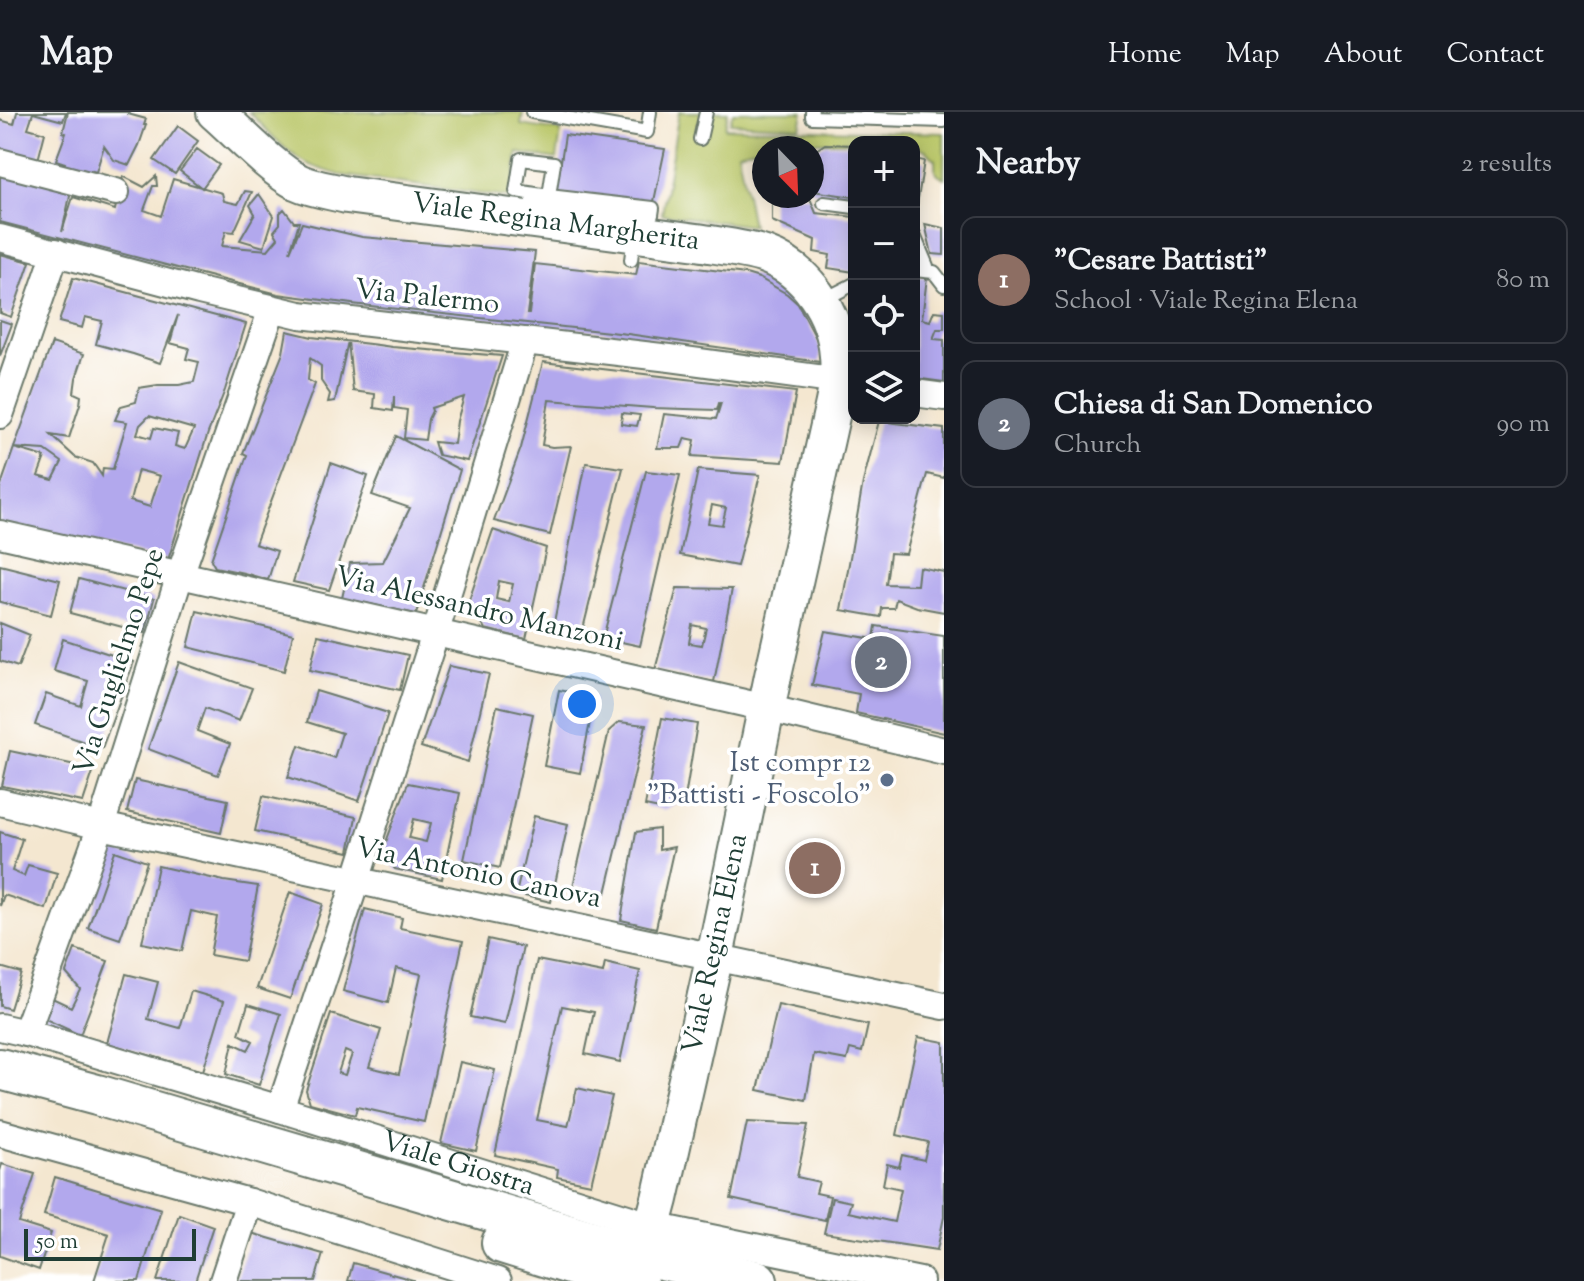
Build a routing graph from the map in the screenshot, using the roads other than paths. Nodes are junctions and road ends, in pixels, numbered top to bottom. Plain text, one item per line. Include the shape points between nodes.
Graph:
1 (215, 112) edge
2 (532, 112) edge
3 (650, 112) edge
4 (706, 112) edge
5 (812, 112) edge
6 (944, 121) edge
7 (700, 139) dead end
8 (0, 162) edge
9 (116, 192) dead end
10 (824, 203) dead end
11 (848, 206) edge
12 (539, 208) junction
13 (0, 238) edge
14 (56, 252) junction
15 (920, 267) edge
16 (920, 268) edge
17 (944, 268) edge
18 (943, 283) edge
19 (848, 287) edge
20 (820, 301) junction
21 (272, 309) junction
22 (525, 341) junction
23 (846, 382) edge
24 (920, 394) edge
25 (944, 397) edge
26 (0, 415) edge
27 (0, 534) edge
28 (180, 575) junction
29 (435, 634) junction
30 (766, 708) junction
31 (944, 751) edge
32 (0, 802) edge
33 (101, 826) junction
34 (356, 881) junction
35 (715, 957) junction
36 (944, 1006) edge
37 (0, 1027) edge
38 (26, 1033) junction
39 (0, 1069) edge
40 (0, 1092) edge
41 (280, 1109) junction
42 (0, 1133) edge
43 (249, 1202) junction
44 (640, 1261) edge
45 (452, 1274) edge
46 (223, 1281) edge
47 (498, 1281) edge
48 (757, 1281) edge
49 (920, 1281) edge

1 - 12 main road, Viale Regina Margherita via 280,170 306,185 347,195
2 - 3 lane via 647,132
4 - 7 lane
5 - 6 lane via 812,117
8 - 9 street
10 - 11 lane
12 - 12 lane via 653,208 652,215 532,201
12 - 20 main road, Viale Regina Margherita via 633,246 729,247 766,256 800,276
13 - 14 street, Via Palermo
14 - 21 street, Via Palermo
14 - 26 street
15 - 17 lane
16 - 18 lane via 934,272
19 - 20 lane
20 - 23 main road, Viale Regina Margherita
21 - 22 street, Via Palermo
21 - 28 street, Via Guglielmo Pepe
22 - 23 street, Via Palermo
22 - 29 street
23 - 30 main road, Viale Regina Elena via 832,412
24 - 25 street
27 - 28 street, Via Alessandro Manzoni
28 - 29 street, Via Alessandro Manzoni
28 - 33 street, Via Guglielmo Pepe
29 - 30 street, Via Alessandro Manzoni
29 - 34 street
30 - 31 street, Via Alessandro Manzoni
30 - 35 main road, Viale Regina Elena
32 - 33 street, Via Antonio Canova
33 - 34 street, Via Antonio Canova
33 - 38 street, Via Guglielmo Pepe
34 - 35 street, Via Antonio Canova
34 - 41 street
35 - 36 street, Via Antonio Canova
35 - 44 main road, Viale Regina Elena
37 - 38 street, Viale Giostra
38 - 41 street, Viale Giostra
39 - 44 main road, Viale Giostra
40 - 44 main road, Viale Giostra
41 - 44 street, Viale Giostra
42 - 43 street
43 - 45 street
43 - 46 street
44 - 48 main road, Viale Giostra
44 - 49 street, Viale Giostra
45 - 47 street

